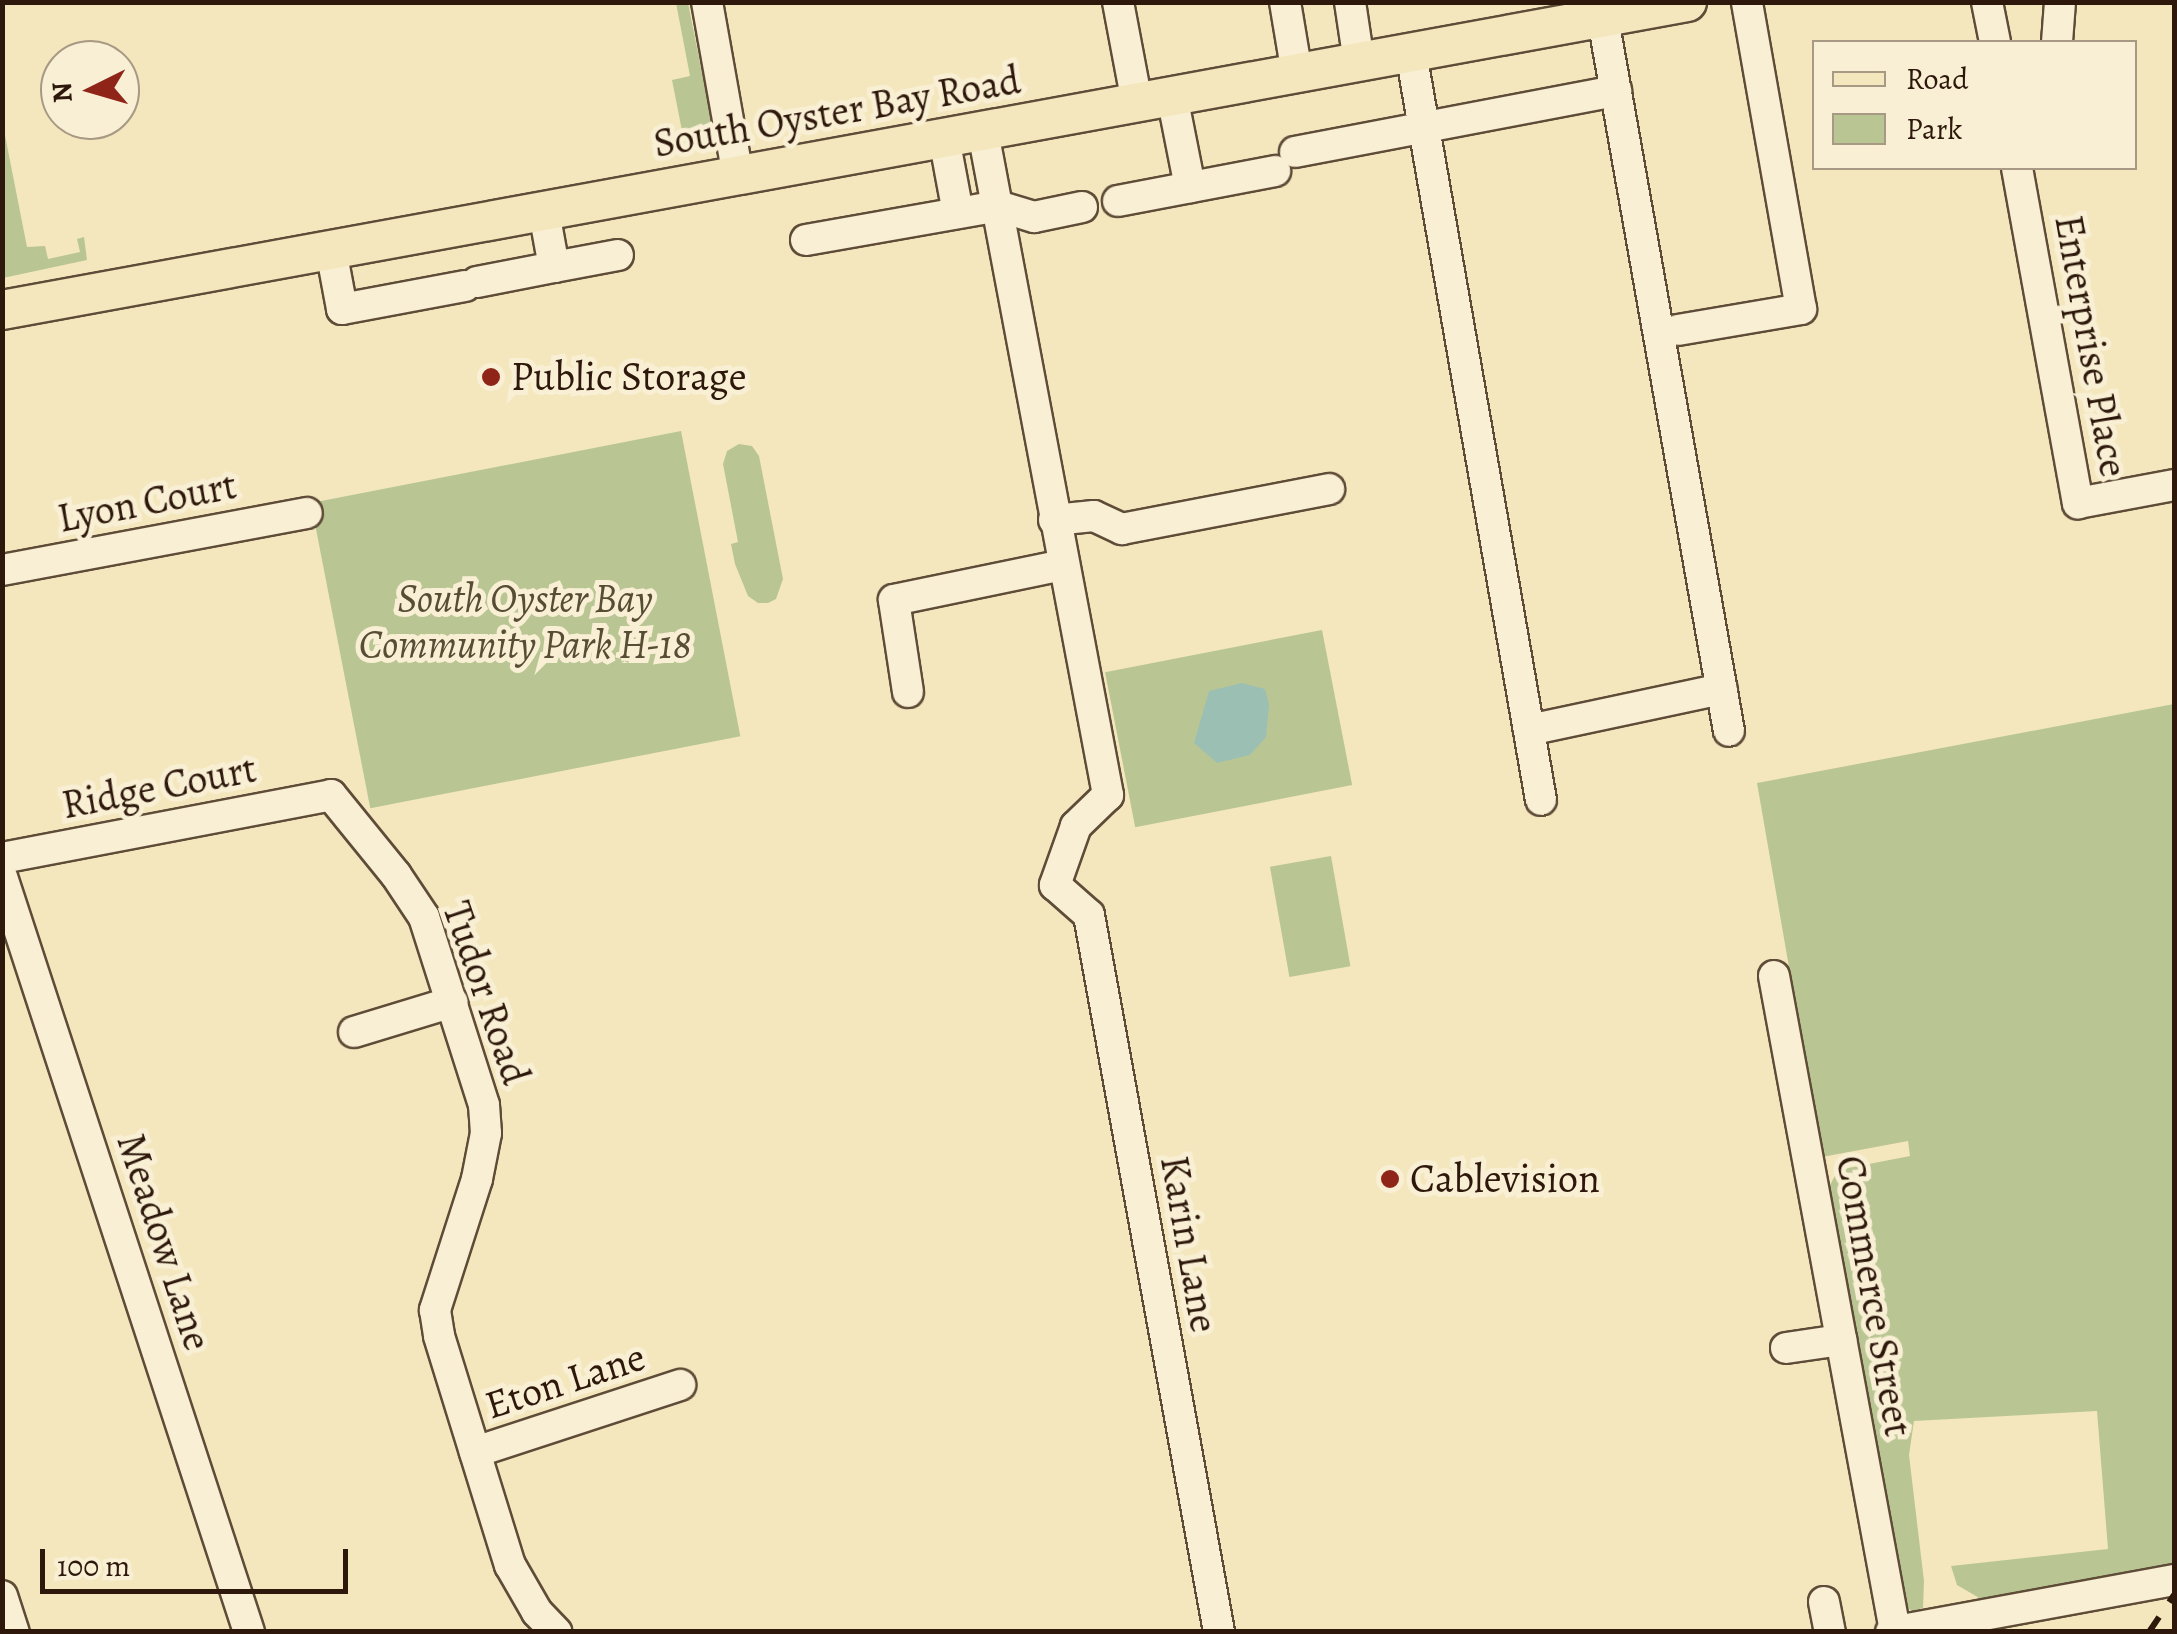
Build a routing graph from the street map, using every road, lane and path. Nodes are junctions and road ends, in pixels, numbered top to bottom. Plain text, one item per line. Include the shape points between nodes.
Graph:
1 (707, 2) edge
2 (1118, 2) edge
3 (1284, 2) edge
4 (1350, 2) edge
5 (1688, 2) edge
6 (1747, 2) edge
7 (1988, 2) edge
8 (2060, 2) edge
9 (1601, 10) edge
10 (1995, 40) edge
11 (2057, 40) edge
12 (1411, 53) junction
13 (1359, 62) junction
14 (1297, 74) junction
15 (1616, 91) junction
16 (1155, 100) junction
17 (1424, 127) junction
18 (983, 132) junction
19 (944, 138) junction
20 (2017, 170) edge
21 (738, 176) junction
22 (1190, 187) junction
23 (1118, 201) dead end
24 (998, 206) junction
25 (1082, 207) dead end
26 (544, 212) junction
27 (958, 213) junction
28 (806, 240) dead end
29 (331, 250) junction
30 (618, 255) dead end
31 (554, 266) junction
32 (2, 310) edge
33 (1678, 330) dead end
34 (2174, 485) edge
35 (1329, 489) dead end
36 (307, 513) dead end
37 (1054, 520) junction
38 (1063, 565) junction
39 (2, 570) edge
40 (1722, 689) junction
41 (908, 692) dead end
42 (1529, 730) junction
43 (1729, 731) dead end
44 (331, 795) joint
45 (1541, 800) dead end
46 (2, 858) edge
47 (2, 877) edge
48 (1774, 976) dead end
49 (453, 1002) junction
50 (354, 1032) dead end
51 (1841, 1340) junction
52 (1786, 1348) dead end
53 (680, 1385) dead end
54 (475, 1452) junction
55 (2174, 1580) edge
56 (2, 1596) edge
57 (1892, 1631) edge
58 (14, 1632) edge
59 (249, 1632) edge
60 (556, 1632) edge
61 (1219, 1632) edge

1 - 21 street
2 - 16 street
3 - 14 street
4 - 13 street
5 - 9 main road, South Oyster Bay Road
6 - 33 street via 1801,308
7 - 10 street
8 - 11 street
9 - 12 main road, South Oyster Bay Road
9 - 15 street
12 - 13 main road, South Oyster Bay Road
12 - 17 street
13 - 14 main road, South Oyster Bay Road
14 - 16 main road, South Oyster Bay Road
15 - 17 street
15 - 40 street
16 - 18 main road, South Oyster Bay Road
16 - 22 street
17 - 22 street
17 - 42 street
18 - 19 main road, South Oyster Bay Road
18 - 24 street
19 - 21 main road, South Oyster Bay Road
19 - 27 street
20 - 34 street, Enterprise Place via 2078,504
21 - 26 main road, South Oyster Bay Road
22 - 23 street
24 - 25 street via 1034,217
24 - 27 street
24 - 37 street
26 - 29 main road, South Oyster Bay Road
26 - 31 street
27 - 28 street
29 - 31 street via 342,309
29 - 32 main road, South Oyster Bay Road
30 - 31 street
35 - 37 street via 1122,529 1094,516
36 - 39 street, Lyon Court
37 - 38 street
38 - 41 street via 894,600
38 - 61 street, Karin Lane via 1108,795 1076,826 1055,884 1089,915
40 - 42 street
40 - 43 street
42 - 45 street
44 - 46 street, Ridge Court
44 - 49 street, Tudor Road via 424,917
47 - 59 street, Meadow Lane
48 - 51 street, Commerce Street
49 - 50 street
49 - 54 street, Tudor Road via 486,1133 435,1310
51 - 52 street
51 - 57 street, Commerce Street
53 - 54 street, Eton Lane
54 - 60 street, Tudor Road via 510,1565
55 - 57 street
56 - 58 street

